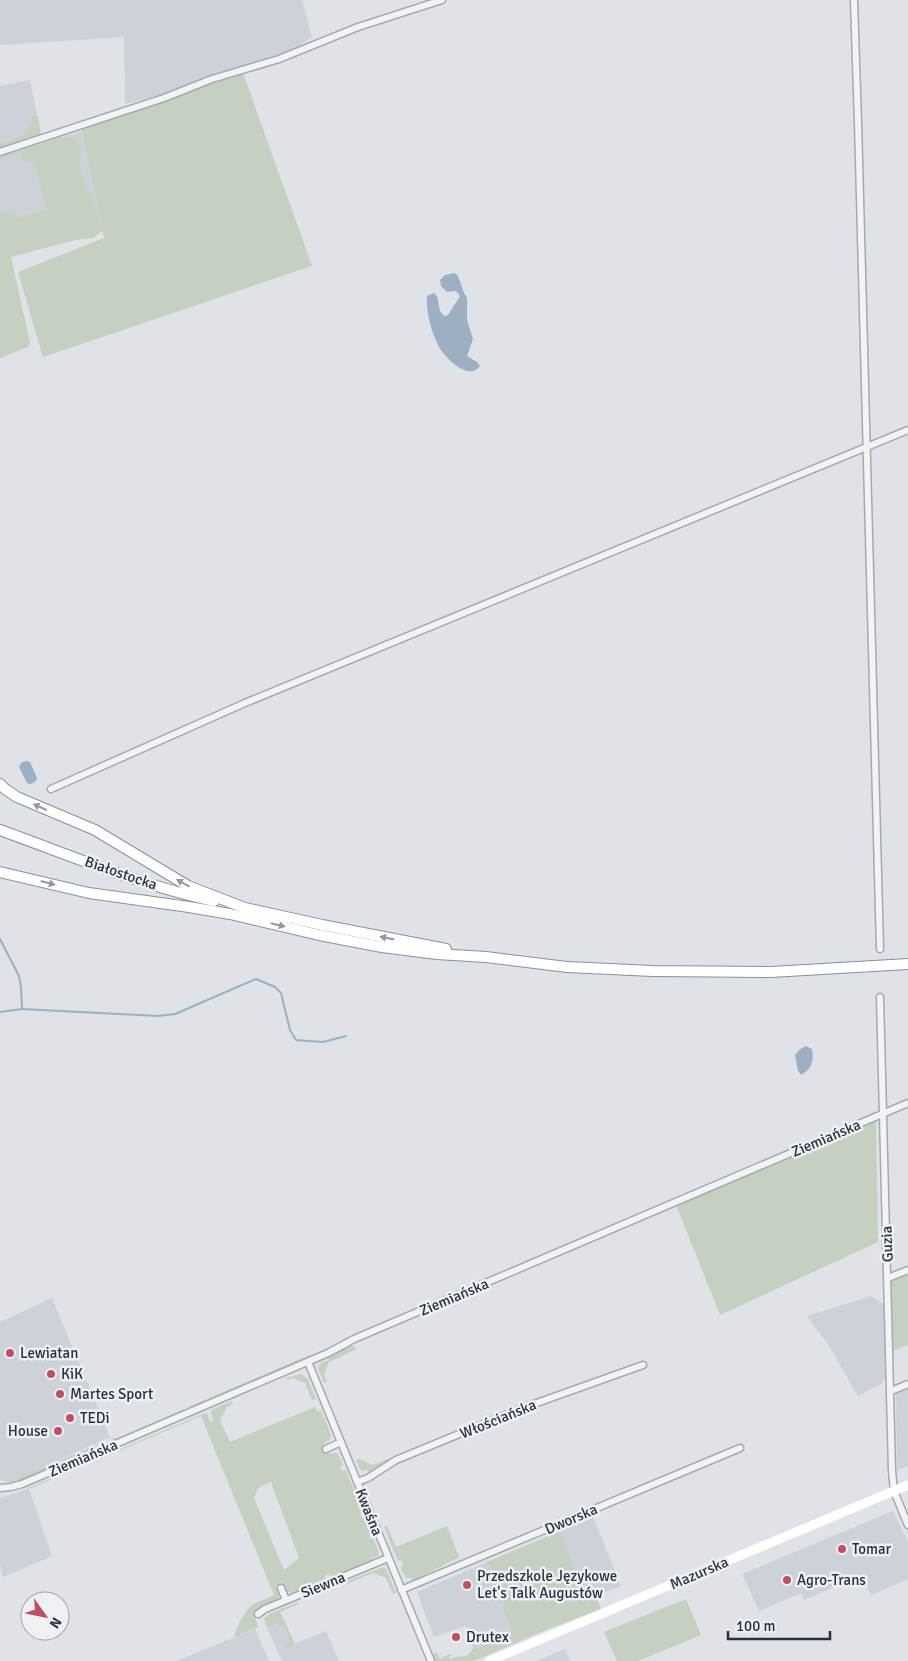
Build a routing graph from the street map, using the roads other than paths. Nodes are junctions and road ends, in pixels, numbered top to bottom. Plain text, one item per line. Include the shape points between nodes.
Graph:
1 (442, 0) edge
2 (854, 0) edge
3 (0, 152) edge
4 (908, 430) edge
5 (867, 446) junction
6 (0, 784) edge
7 (51, 789) dead end
8 (0, 830) edge
9 (0, 837) edge
10 (0, 872) edge
11 (244, 908) junction
12 (230, 914) junction
13 (880, 948) dead end
14 (486, 958) junction
15 (908, 964) edge
16 (880, 997) dead end
17 (908, 1103) edge
18 (882, 1114) junction
19 (908, 1270) edge
20 (888, 1278) junction
21 (308, 1362) junction
22 (643, 1365) dead end
23 (908, 1384) edge
24 (891, 1391) junction
25 (341, 1442) junction
26 (740, 1448) dead end
27 (326, 1449) dead end
28 (357, 1482) junction
29 (908, 1485) edge
30 (0, 1488) edge
31 (894, 1491) junction
32 (908, 1524) edge
33 (388, 1558) junction
34 (281, 1588) dead end
35 (401, 1590) junction
36 (286, 1600) junction
37 (258, 1614) dead end
38 (431, 1661) edge
39 (489, 1661) edge

1 - 3 street via 358,27 279,59
2 - 5 street
4 - 5 street
5 - 7 street via 245,703
5 - 13 street
11 -> 6 highway via 188,886 95,830 17,797
8 - 11 highway, Białostocka via 192,897
9 - 12 highway, Białostocka via 119,880
10 -> 12 highway via 108,897
14 -> 11 highway
12 -> 14 highway via 382,947
14 - 15 highway via 567,967 653,971 772,972
16 - 18 street, Guzia
17 - 18 street, Ziemiańska
18 - 20 street, Guzia
18 - 21 street, Ziemiańska via 354,1339
19 - 20 street
20 - 24 street, Guzia
21 - 25 street, Kwaśna
21 - 30 street, Ziemiańska via 22,1484
22 - 28 street, Włościańska via 511,1413 396,1460
23 - 24 street
24 - 31 street, Guzia
25 - 27 street
25 - 28 street, Kwaśna
26 - 35 street, Dworska
28 - 33 street, Kwaśna
29 - 31 main road, Mazurska
31 - 32 street
31 - 39 main road, Mazurska
33 - 35 street, Kwaśna
33 - 36 street, Siewna
34 - 36 street
35 - 38 street, Kwaśna
36 - 37 street, Siewna

